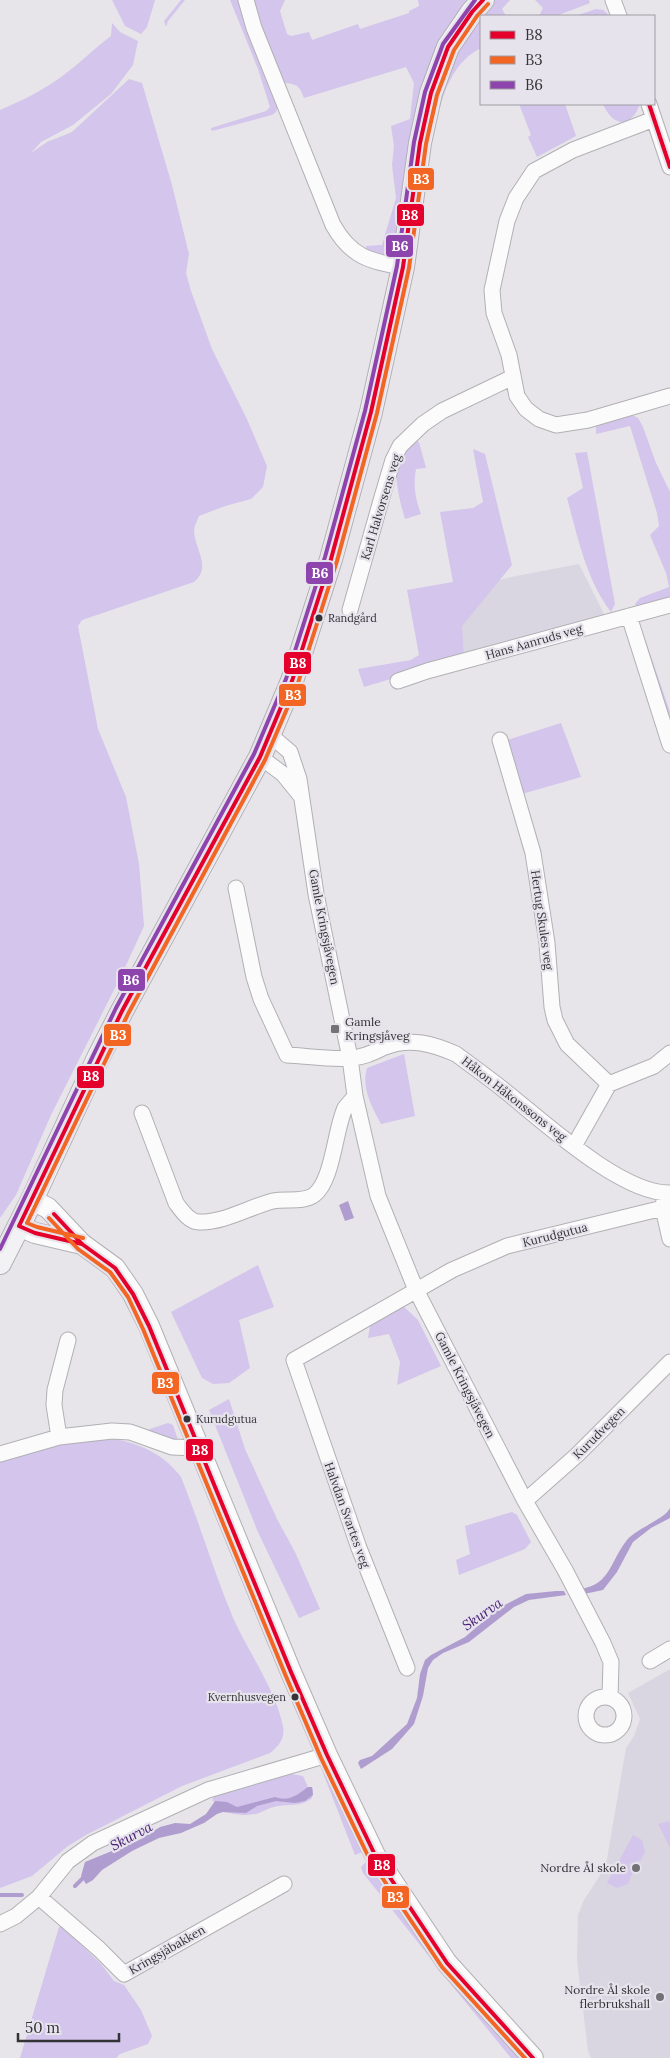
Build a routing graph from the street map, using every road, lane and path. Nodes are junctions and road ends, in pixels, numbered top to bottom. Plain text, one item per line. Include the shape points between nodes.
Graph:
1 (246, 0) edge
2 (483, 0) edge
3 (614, 0) edge
4 (619, 15) edge
5 (649, 105) edge
6 (654, 119) junction
7 (670, 166) edge
8 (403, 267) junction
9 (513, 377) junction
10 (670, 396) edge
11 (670, 606) edge
12 (350, 610) dead end
13 (629, 616) junction
14 (398, 680) dead end
15 (270, 735) junction
16 (500, 740) dead end
17 (670, 745) edge
18 (260, 756) junction
19 (300, 795) junction
20 (236, 888) dead end
21 (670, 1053) edge
22 (350, 1058) junction
23 (609, 1084) junction
24 (355, 1096) junction
25 (142, 1113) dead end
26 (574, 1146) junction
27 (668, 1193) edge
28 (32, 1200) junction
29 (662, 1208) junction
30 (19, 1226) junction
31 (670, 1239) edge
32 (82, 1244) junction
33 (0, 1263) edge
34 (416, 1290) junction
35 (68, 1340) dead end
36 (294, 1360) joint
37 (670, 1362) edge
38 (60, 1437) junction
39 (198, 1448) junction
40 (0, 1454) edge
41 (525, 1501) junction
42 (670, 1650) edge
43 (650, 1661) dead end
44 (407, 1668) dead end
45 (610, 1698) dead end
46 (327, 1755) junction
47 (284, 1884) dead end
48 (39, 1897) junction
49 (0, 1924) edge
50 (533, 2058) edge

1 - 8 street via 340,238 366,259
2 - 8 main road via 448,47 430,93
3 - 4 street
5 - 6 street
6 - 7 street
6 - 9 street via 573,150 534,171 516,198 504,232 492,290 494,313
8 - 15 main road via 371,412 331,560 305,644
9 - 10 street via 517,396 526,409 539,419 556,425 588,420
9 - 12 street, Karl Halvorsens veg via 442,411 400,446 382,496
11 - 13 street, Hans Aanruds veg
13 - 14 street, Hans Aanruds veg
13 - 17 street
15 - 18 main road
15 - 19 street, Gamle Kringsjåvegen via 290,752 299,779
16 - 23 street, Hertug Skules veg via 532,853 547,943 555,1020 567,1044
18 - 19 street, Gamle Kringsjåvegen via 283,774
18 - 28 main road via 114,1026
19 - 22 street, Gamle Kringsjåvegen via 316,894
20 - 22 street via 254,977 287,1055
21 - 23 street via 654,1066
22 - 24 street, Gamle Kringsjåvegen
22 - 26 street, Håkon Håkonssons veg via 368,1056 387,1046 416,1041 439,1047 456,1054
23 - 26 street
24 - 25 street via 346,1108 326,1178 315,1195 252,1206 217,1221 197,1222 184,1214 176,1203
24 - 34 street, Gamle Kringsjåvegen via 378,1196
26 - 27 street, Håkon Håkonssons veg via 624,1179
27 - 29 street
28 - 30 main road
28 - 32 street via 48,1208
29 - 31 street
29 - 34 street, Kurudgutua via 507,1246
30 - 32 street
30 - 33 main road
32 - 39 street via 115,1268 134,1294
34 - 36 street, Kurudgutua
34 - 41 street, Gamle Kringsjåvegen
35 - 38 street via 55,1390 54,1405
36 - 44 street, Halvdan Svartes veg via 359,1548
37 - 41 street, Kurudvegen via 577,1455
38 - 39 street via 130,1432 172,1447
38 - 40 street
39 - 46 street
41 - 45 street, Gamle Kringsjåvegen via 565,1570 611,1662
42 - 43 street
46 - 48 street via 214,1788 92,1843 68,1861
46 - 50 street via 375,1855 402,1898 447,1963
47 - 48 street, Kringsjåbakken via 124,1974
48 - 49 street via 16,1916

